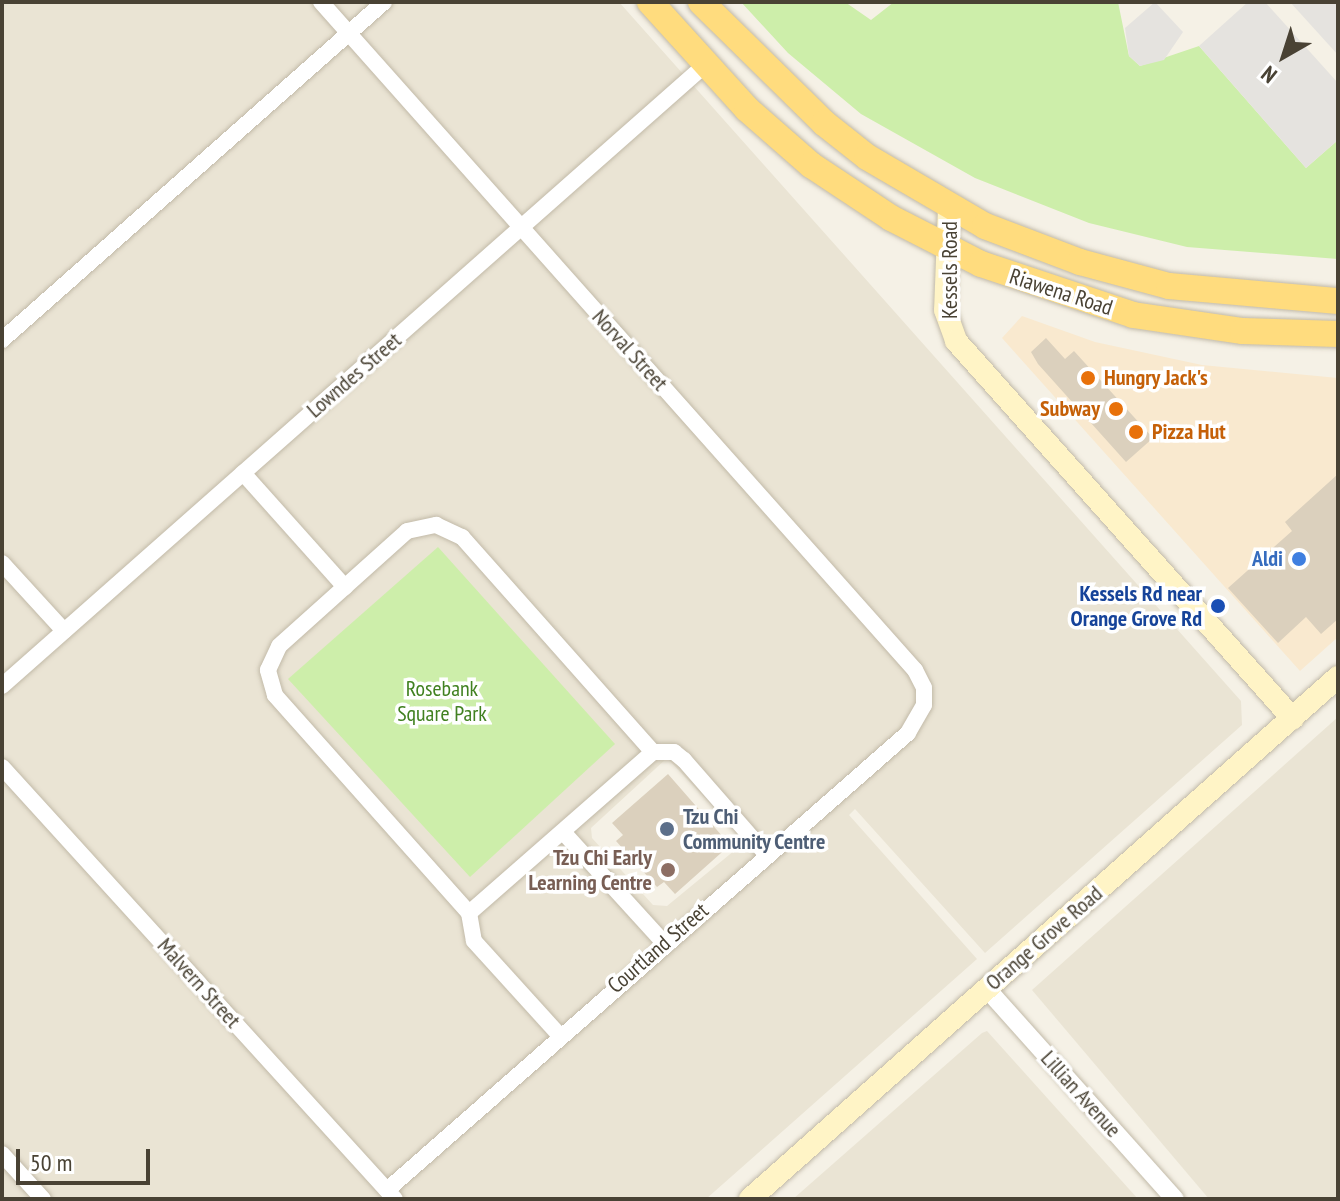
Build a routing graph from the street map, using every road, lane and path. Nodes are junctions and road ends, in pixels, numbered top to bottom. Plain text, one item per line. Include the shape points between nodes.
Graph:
1 (321, 2) edge
2 (384, 2) edge
3 (650, 2) edge
4 (701, 2) edge
5 (349, 34) junction
6 (705, 65) junction
7 (949, 208) junction
8 (522, 227) junction
9 (952, 250) junction
10 (1338, 301) edge
11 (1338, 334) edge
12 (2, 340) edge
13 (243, 473) junction
14 (2, 563) edge
15 (345, 587) junction
16 (64, 631) junction
17 (1338, 677) edge
18 (2, 686) edge
19 (924, 705) joint
20 (1293, 719) junction
21 (653, 752) junction
22 (2, 767) edge
23 (564, 833) junction
24 (767, 855) junction
25 (469, 913) junction
26 (664, 943) junction
27 (987, 989) junction
28 (560, 1036) junction
29 (2, 1154) edge
30 (391, 1194) edge
31 (43, 1199) edge
32 (750, 1199) edge
33 (1175, 1199) edge

1 - 5 street, Norval Street
2 - 5 street
3 - 6 highway
4 - 7 highway, Kessels Road via 824,123
5 - 8 street, Norval Street
5 - 12 street
6 - 8 street, Lowndes Street
6 - 9 highway, Riawena Road via 811,165
7 - 9 main road, Kessels Road
7 - 10 highway, Riawena Road via 1037,247 1169,286
8 - 13 street, Lowndes Street
8 - 19 street, Norval Street via 915,670
9 - 11 highway, Riawena Road via 1057,294 1133,315 1229,330
9 - 20 main road, Kessels Road via 945,310 956,341
13 - 15 street
13 - 16 street, Lowndes Street
14 - 16 street
15 - 21 street via 407,531 436,525 451,530
15 - 25 street via 279,646 269,682
16 - 18 street, Lowndes Street
17 - 20 main road, Orange Grove Road
19 - 24 street, Courtland Street via 908,733
20 - 27 main road, Orange Grove Road
21 - 23 street
21 - 24 street via 674,752 684,760
22 - 30 street, Malvern Street
23 - 25 street
23 - 26 street
24 - 26 street, Courtland Street
25 - 28 street via 474,941
26 - 28 street, Courtland Street
27 - 32 main road, Orange Grove Road
27 - 33 street, Lillian Avenue
28 - 30 street, Courtland Street
29 - 31 street

